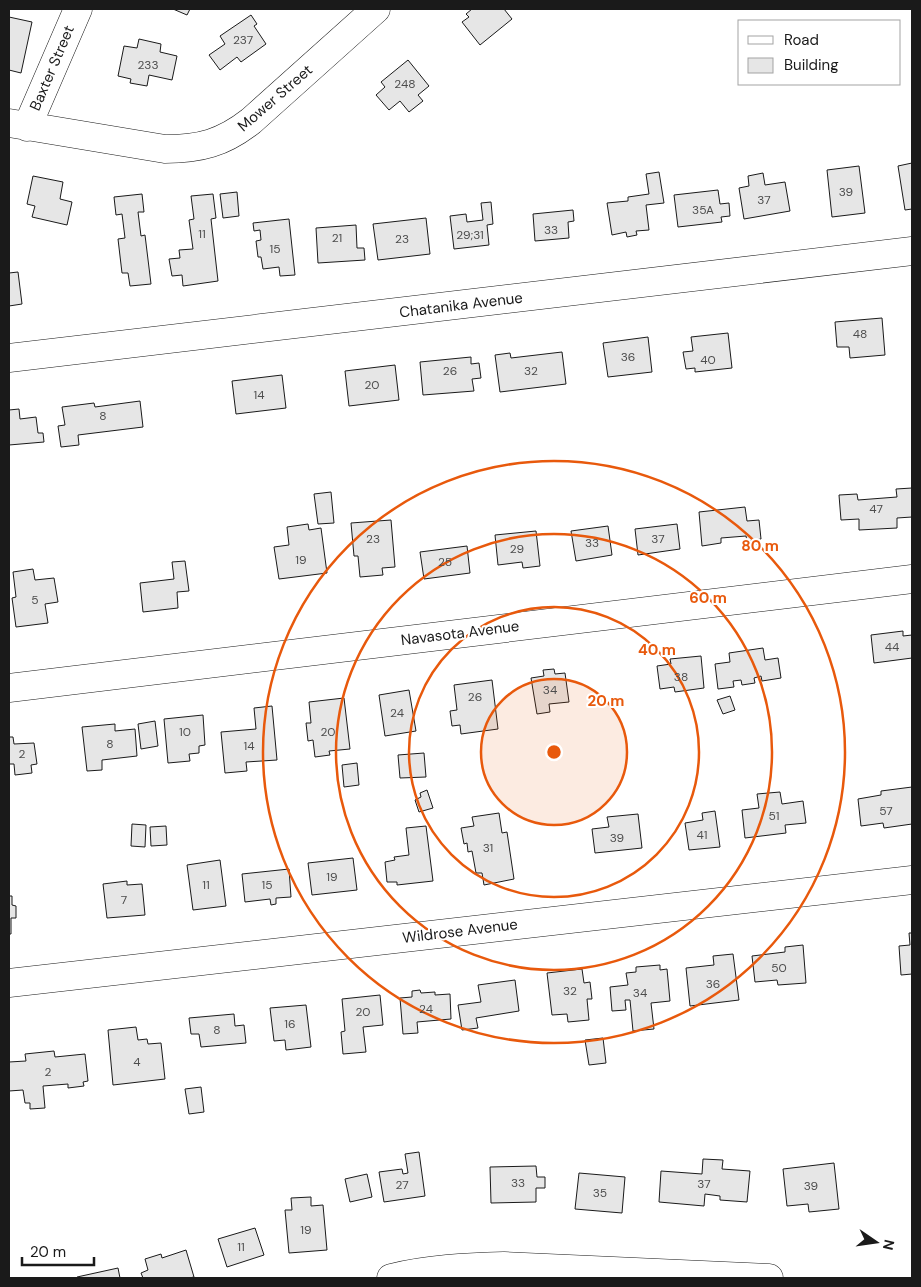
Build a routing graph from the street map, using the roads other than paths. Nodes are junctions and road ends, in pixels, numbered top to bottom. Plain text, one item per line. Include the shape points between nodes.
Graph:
1 (78, 9) edge
2 (376, 9) edge
3 (18, 125) edge
4 (912, 251) edge
5 (9, 358) edge
6 (912, 579) edge
7 (9, 688) edge
8 (912, 880) edge
9 (9, 983) edge
10 (702, 1277) edge
11 (393, 1278) edge
12 (769, 1278) edge

1 - 3 street, Baxter Street
2 - 3 street, Mower Street via 251,121 206,146 165,149
4 - 5 street, Chatanika Avenue
6 - 7 street, Navasota Avenue
8 - 9 street, Wildrose Avenue
10 - 11 street via 504,1266 441,1270
10 - 12 street

